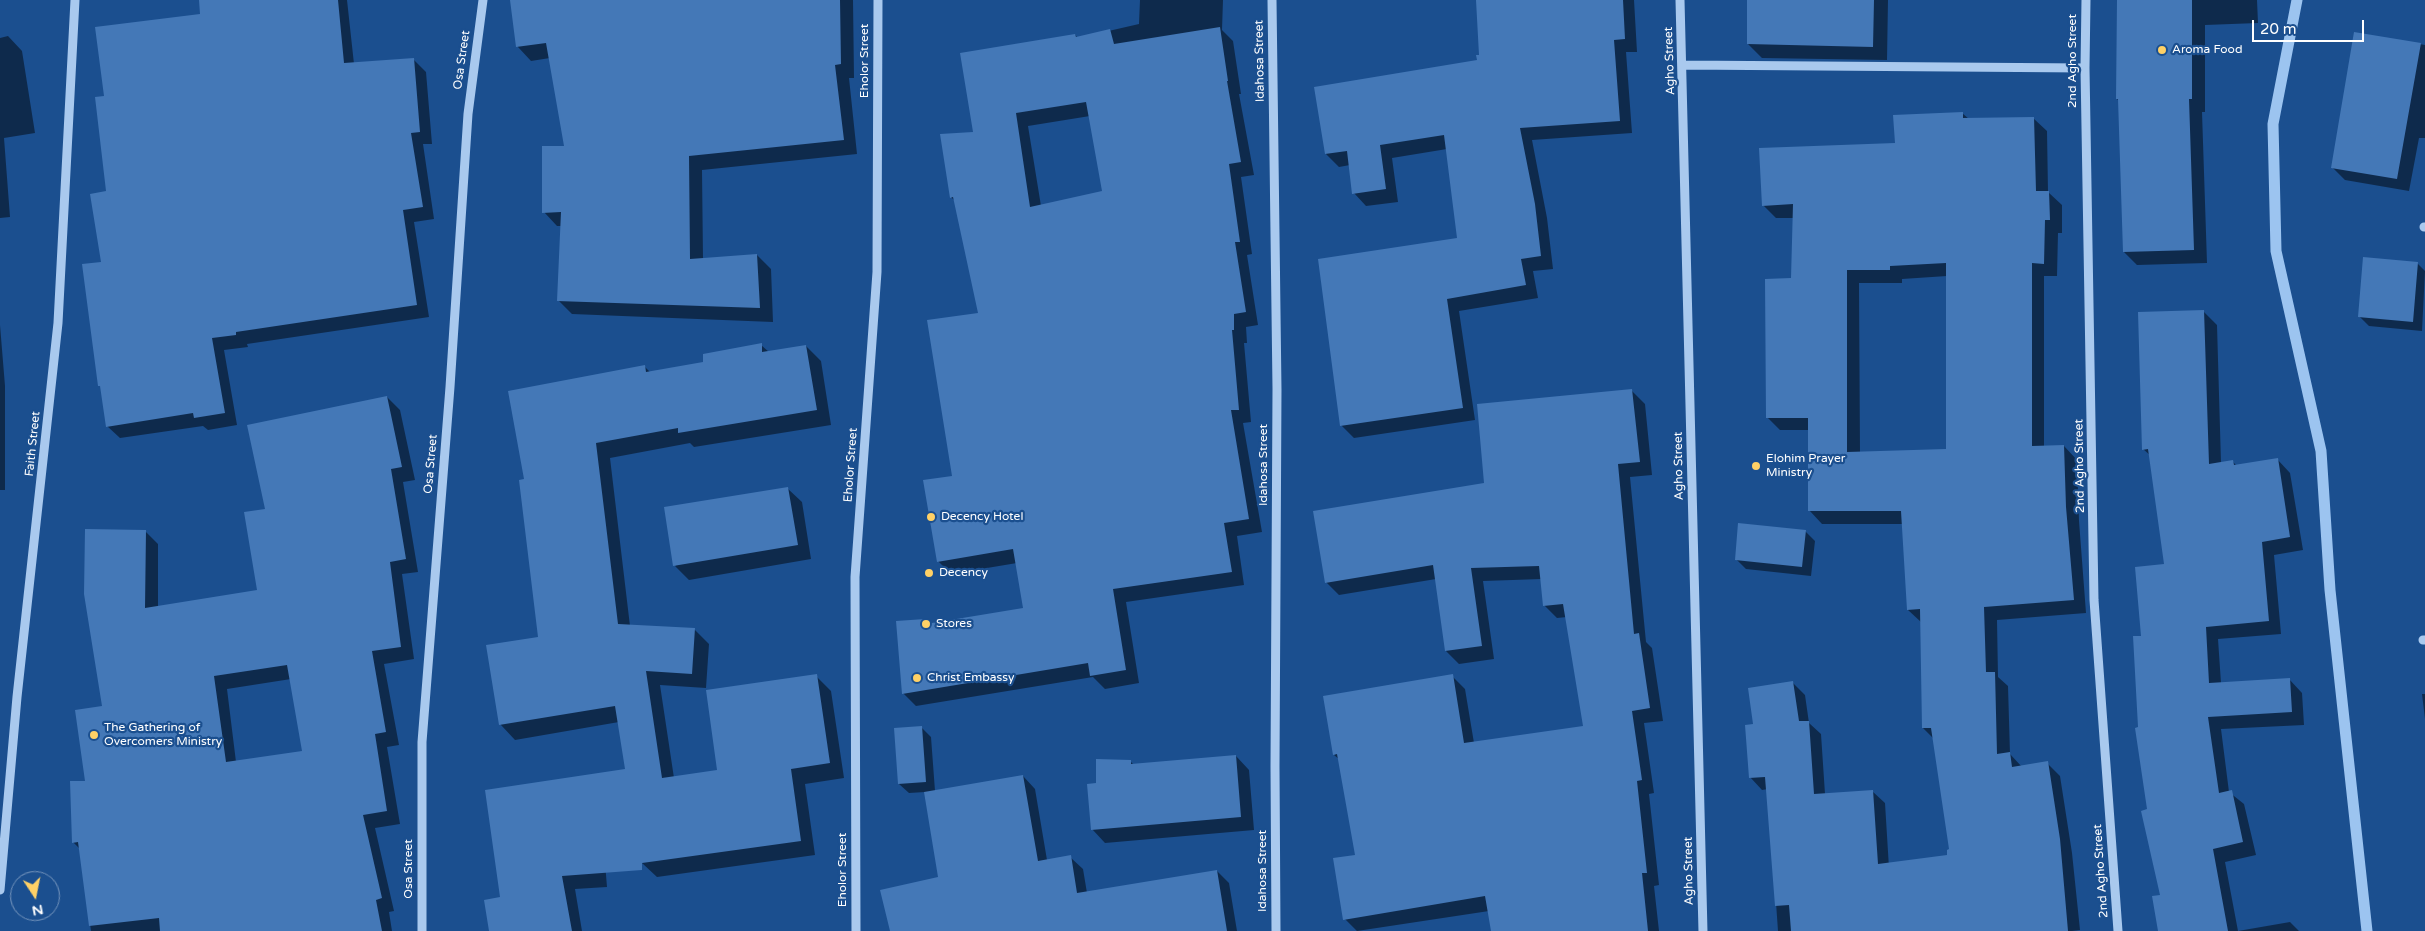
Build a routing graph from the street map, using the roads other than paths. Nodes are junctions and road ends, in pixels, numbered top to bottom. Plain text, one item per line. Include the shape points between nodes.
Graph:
1 (75, 0) edge
2 (483, 0) edge
3 (878, 0) edge
4 (1272, 0) edge
5 (1680, 0) edge
6 (2086, 0) edge
7 (1683, 65) junction
8 (2085, 68) junction
9 (0, 890) edge
10 (422, 931) edge
11 (856, 931) edge
12 (1276, 931) edge
13 (1703, 931) edge
14 (2118, 931) edge

1 - 9 street, Faith Street via 58,323 18,687
2 - 10 street, Osa Street via 468,114 422,742
3 - 11 street, Eholor Street via 877,272 855,577
4 - 12 street, Idahosa Street via 1277,389
5 - 7 street, Agho Street
6 - 8 street, 2nd Agho Street
7 - 8 street
7 - 13 street, Agho Street
8 - 14 street, 2nd Agho Street via 2094,600

